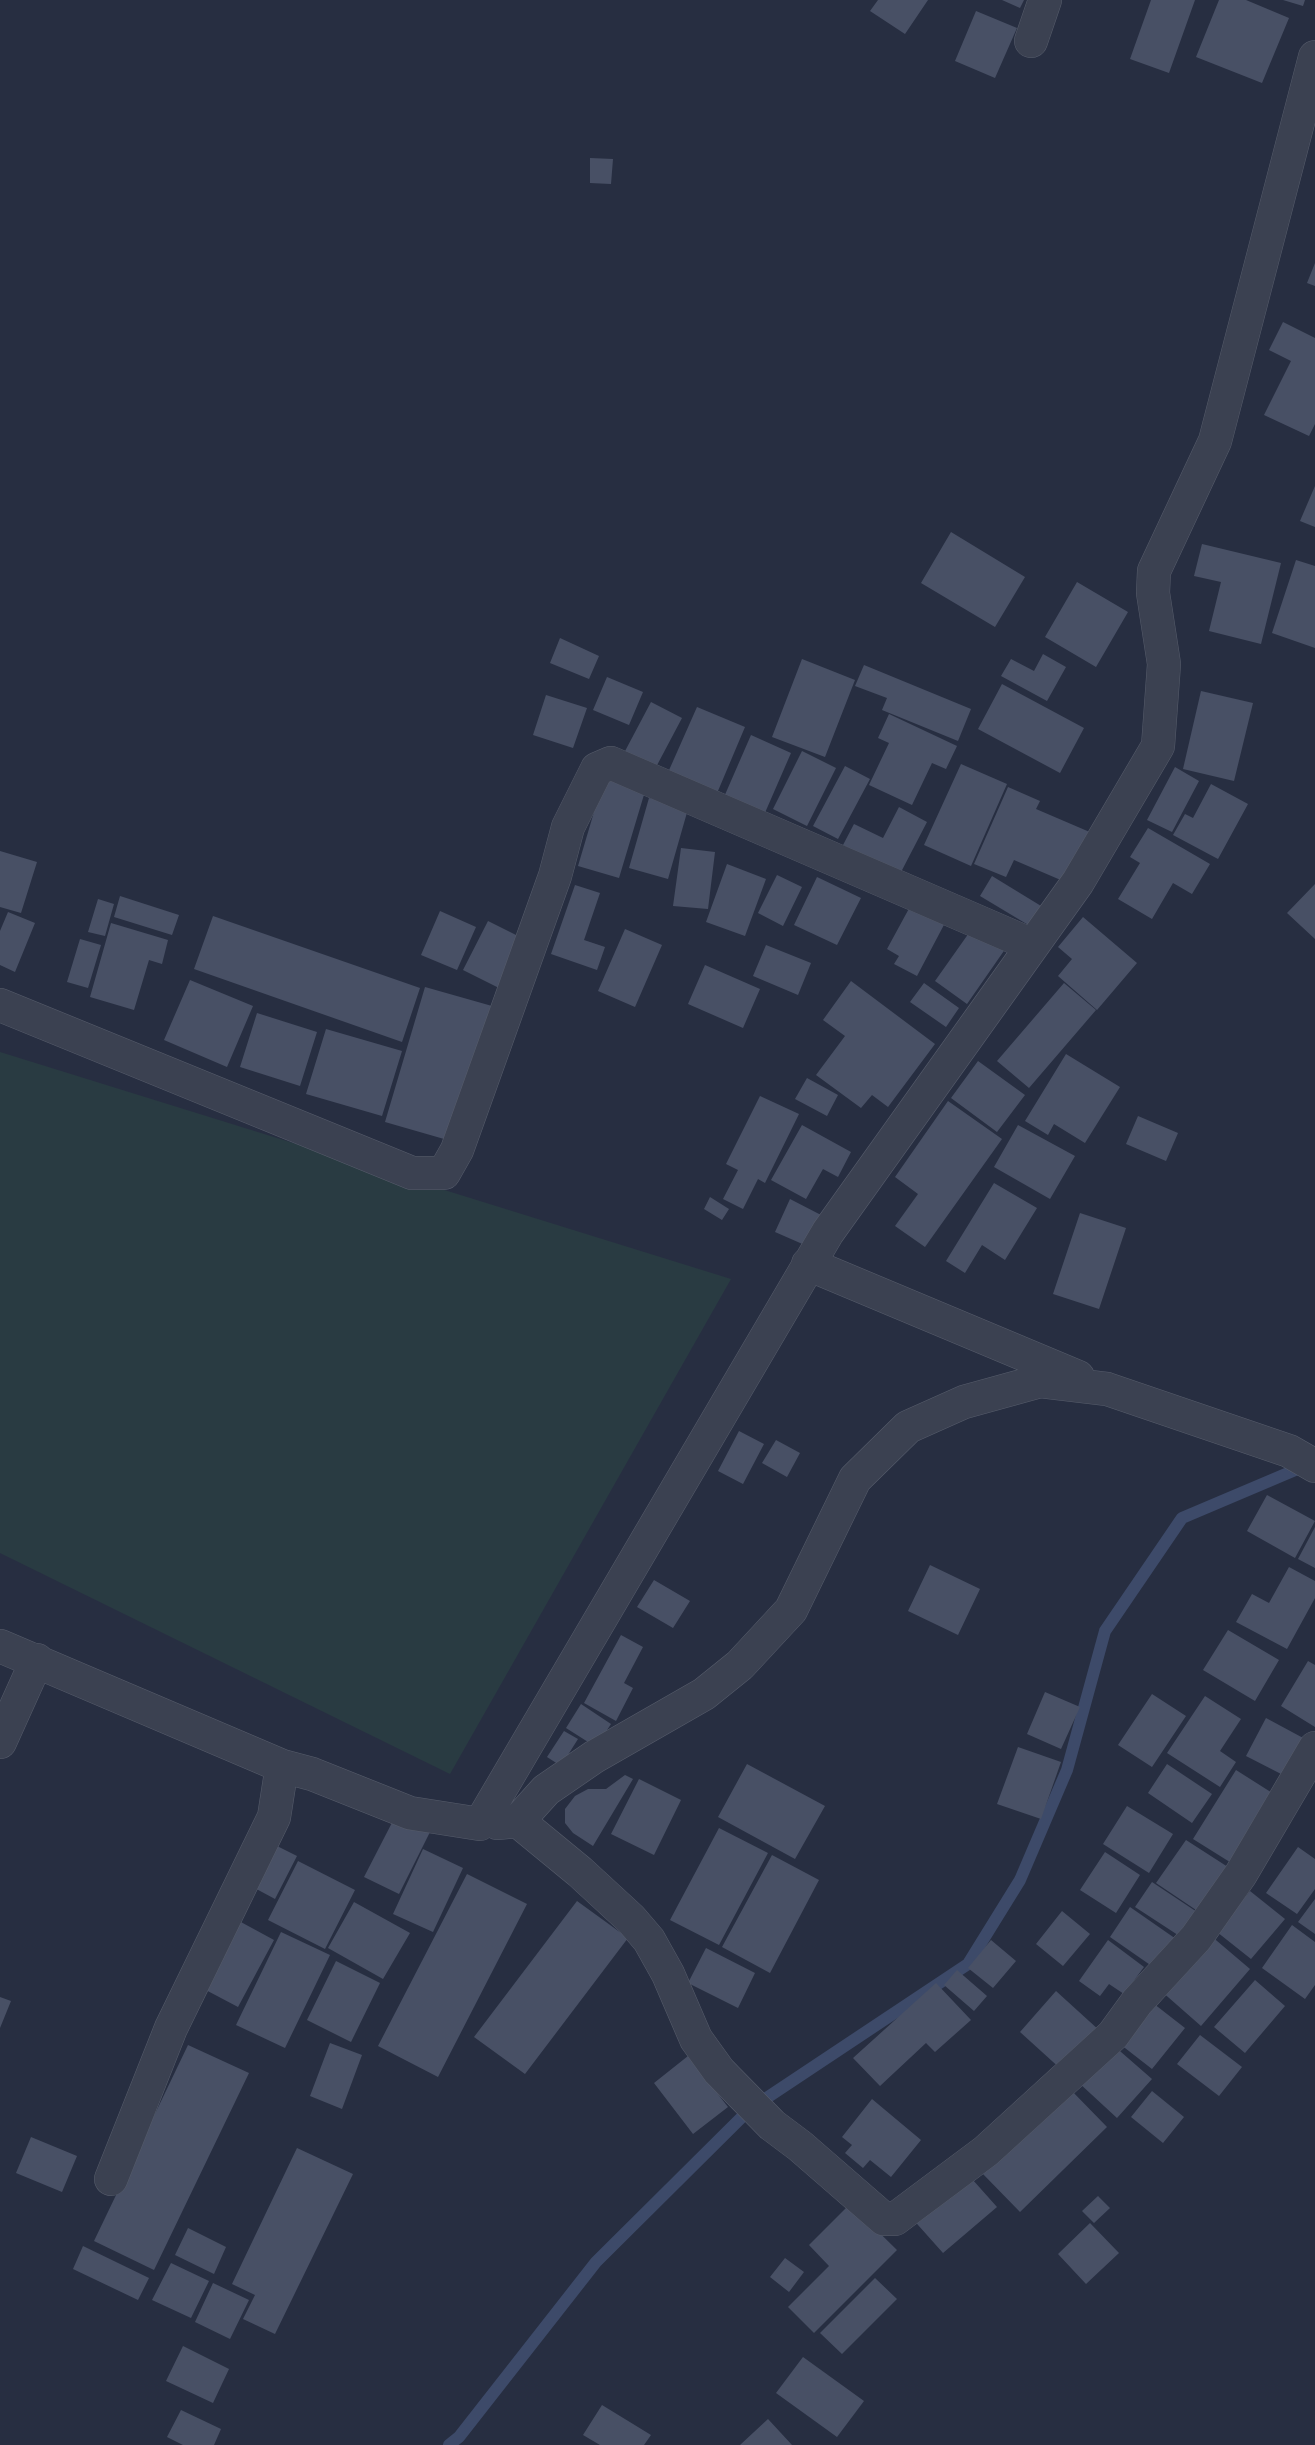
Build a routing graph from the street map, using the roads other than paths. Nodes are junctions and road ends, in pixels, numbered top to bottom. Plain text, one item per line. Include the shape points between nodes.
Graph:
1 (1045, 0) edge
2 (1031, 41) dead end
3 (1315, 57) edge
4 (1032, 945) junction
5 (0, 1005) edge
6 (808, 1264) junction
7 (1107, 1389) junction
8 (1302, 1459) edge
9 (0, 1646) edge
10 (37, 1660) junction
11 (0, 1743) edge
12 (1315, 1748) edge
13 (282, 1766) junction
14 (518, 1821) junction
15 (480, 1824) junction
16 (111, 2179) dead end

1 - 2 street
3 - 4 street via 1215,441 1154,571 1153,593 1164,664 1158,747 1078,882
4 - 5 street via 611,763 597,769 568,827 555,876 461,1139 444,1173 412,1173
4 - 6 street
6 - 7 street
6 - 15 street
7 - 8 street
7 - 14 street via 1040,1382 964,1402 908,1427 855,1479 790,1610 740,1665 704,1694 594,1756 555,1783
9 - 10 street
10 - 11 street
10 - 13 street
12 - 14 street via 1235,1884 1196,1938 1137,2002 1113,2035 986,2151 895,2219 884,2219 772,2125 718,2071 696,2039 649,1940 580,1872
13 - 15 street via 312,1773 410,1814
13 - 16 street via 274,1817 171,2028
14 - 15 street

